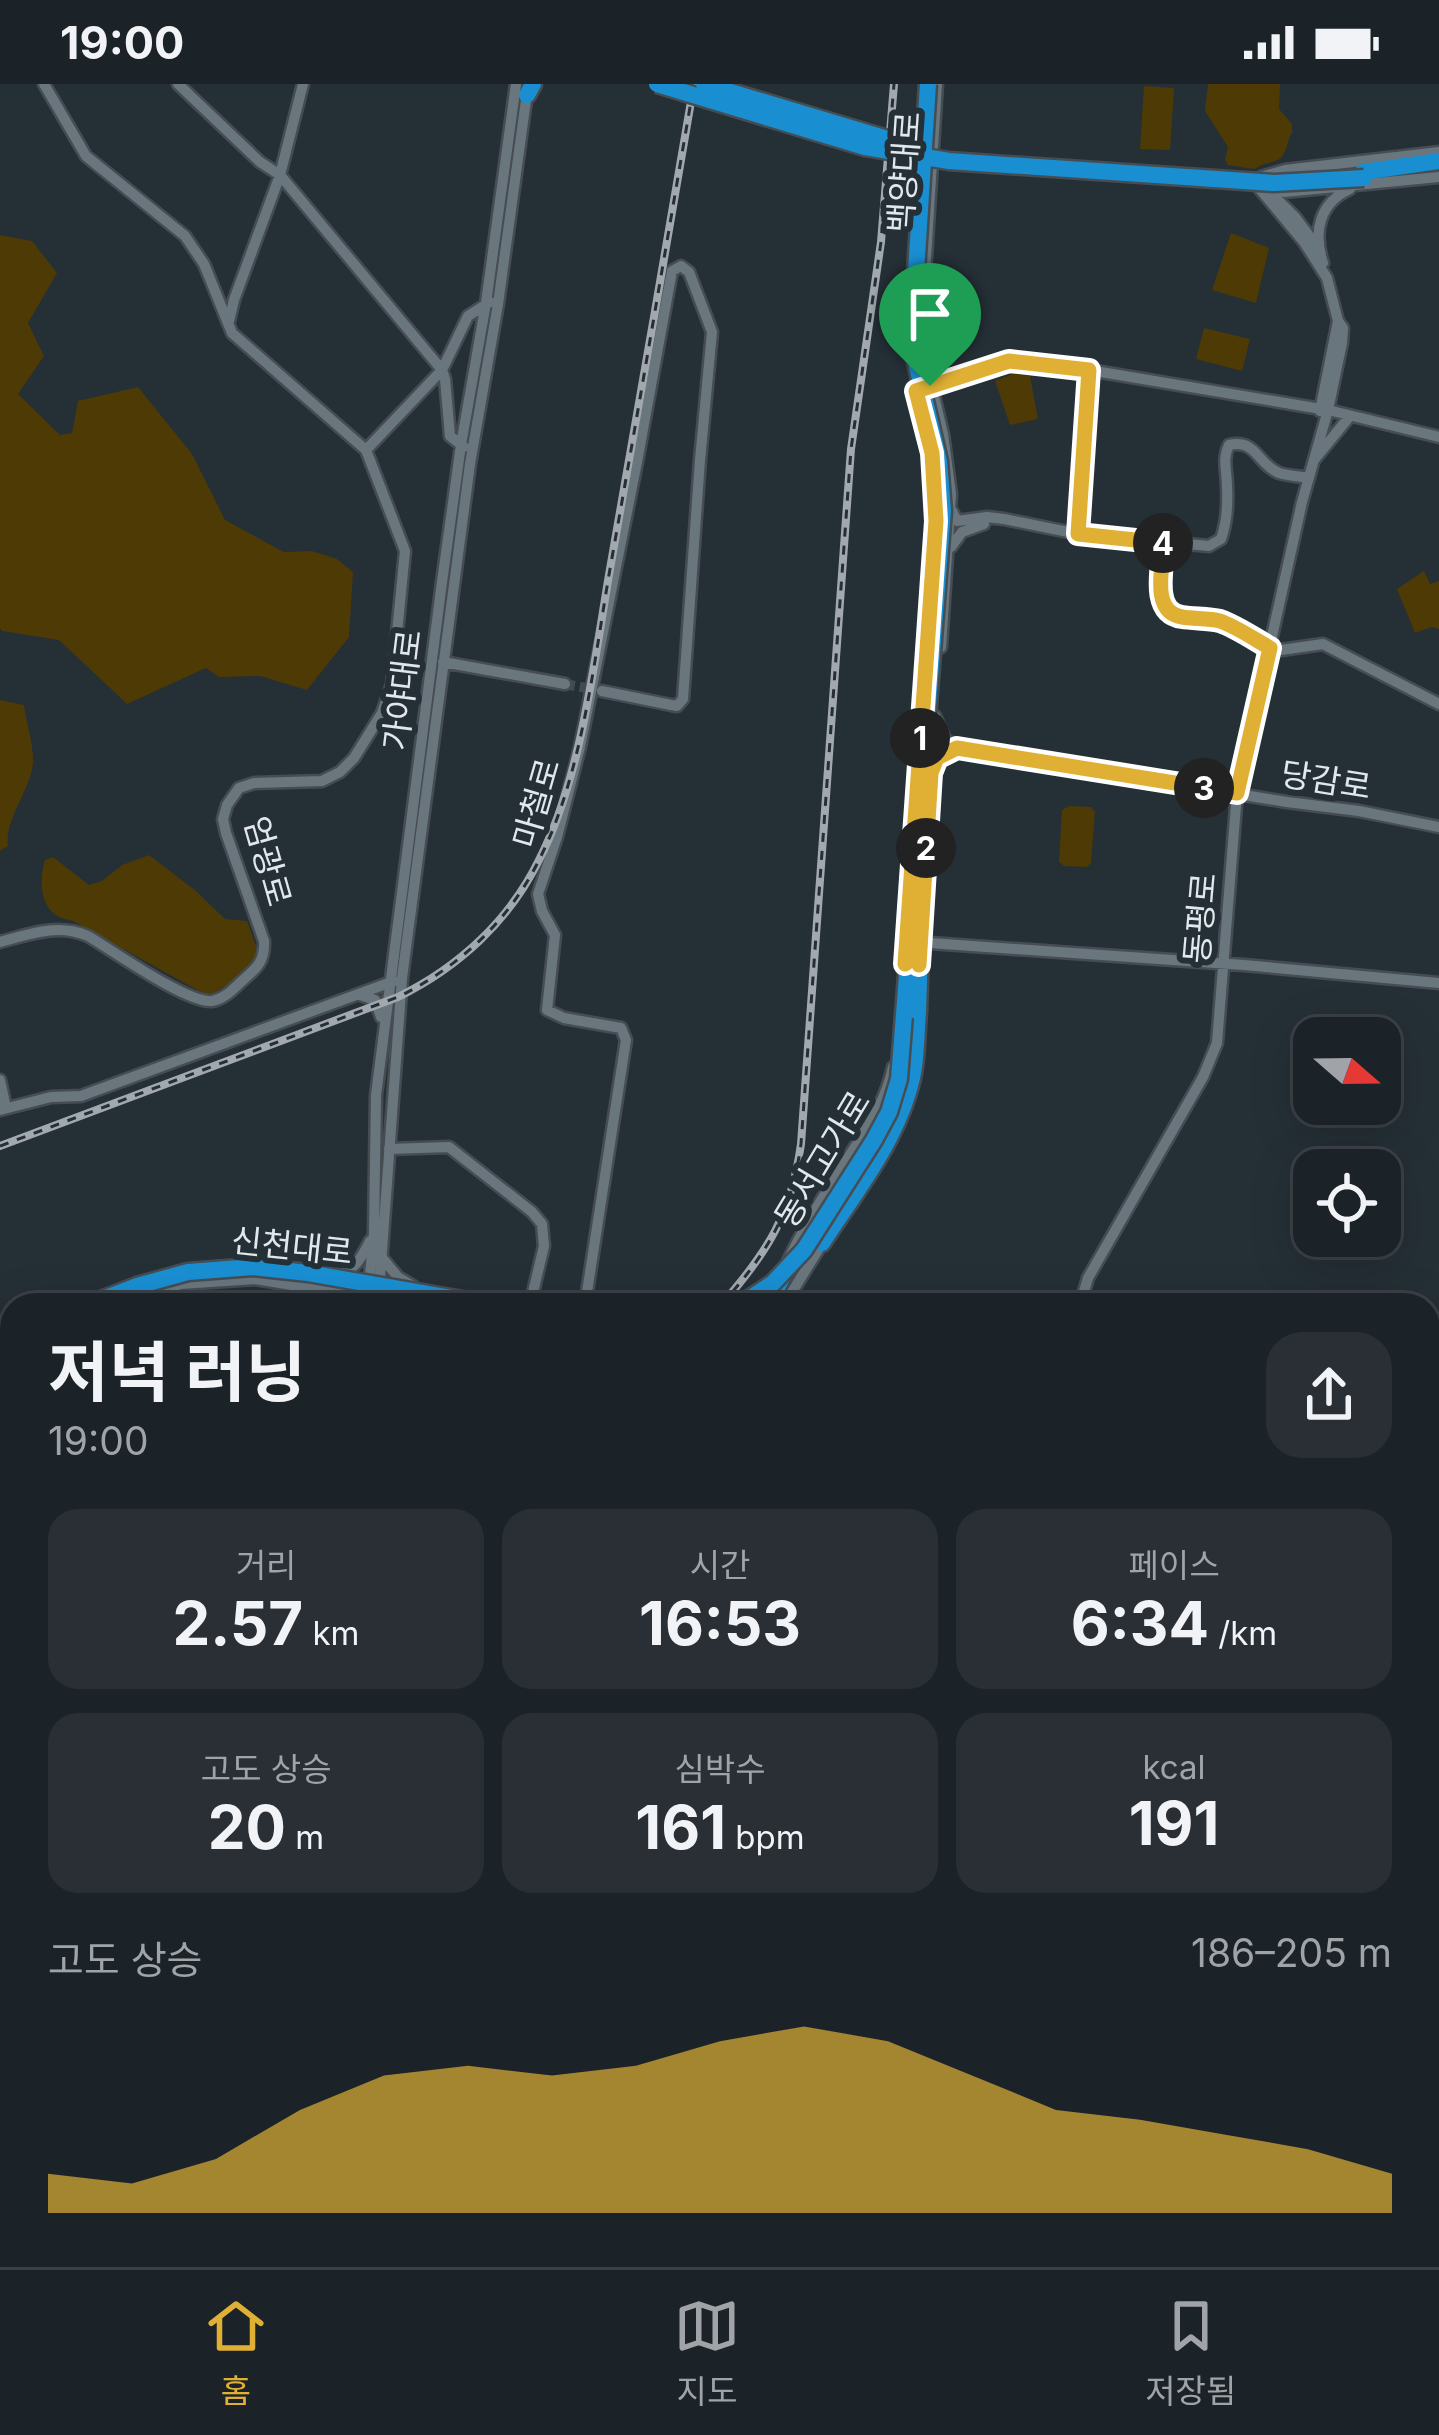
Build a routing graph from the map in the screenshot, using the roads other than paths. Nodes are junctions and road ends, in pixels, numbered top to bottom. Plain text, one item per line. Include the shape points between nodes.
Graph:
1 (44, 84) edge
2 (178, 84) edge
3 (303, 84) edge
4 (657, 84) edge
5 (680, 84) edge
6 (704, 84) edge
7 (722, 84) edge
8 (930, 84) edge
9 (524, 90) edge
10 (934, 130) junction
11 (914, 146) junction
12 (932, 156) junction
13 (1439, 164) edge
14 (280, 175) junction
15 (1363, 179) junction
16 (1252, 180) junction
17 (913, 191) junction
18 (930, 192) junction
19 (1318, 249) junction
20 (1327, 278) junction
21 (492, 301) junction
22 (229, 323) junction
23 (442, 370) junction
24 (1089, 370) junction
25 (930, 386) junction
26 (916, 391) junction
27 (1324, 410) junction
28 (1350, 416) junction
29 (1439, 437) edge
30 (466, 448) junction
31 (366, 450) junction
32 (1312, 462) junction
33 (1309, 478) junction
34 (951, 508) junction
35 (1017, 523) junction
36 (1078, 534) junction
37 (1164, 543) junction
38 (949, 550) junction
39 (1270, 648) junction
40 (443, 662) junction
41 (565, 684) tunnel mouth
42 (596, 690) junction
43 (1439, 704) edge
44 (935, 716) junction
45 (926, 743) junction
46 (957, 748) junction
47 (931, 773) junction
48 (1237, 793) junction
49 (1439, 827) edge
50 (920, 879) junction
51 (912, 939) junction
52 (0, 942) edge
53 (395, 947) junction
54 (905, 964) junction
55 (1224, 964) junction
56 (919, 965) junction
57 (389, 968) junction
58 (392, 982) junction
59 (1439, 983) edge
60 (364, 993) junction
61 (389, 1017) junction
62 (0, 1080) edge
63 (3, 1109) edge
64 (389, 1149) junction
65 (374, 1233) junction
66 (819, 1250) junction
67 (383, 1259) junction
68 (334, 1275) junction
69 (375, 1282) junction
70 (334, 1291) joint
71 (427, 1291) junction
72 (110, 1293) edge
73 (119, 1293) edge
74 (139, 1293) edge
75 (153, 1293) edge
76 (341, 1293) edge
77 (374, 1293) edge
78 (385, 1293) edge
79 (422, 1293) edge
80 (439, 1293) edge
81 (532, 1293) edge
82 (587, 1293) edge
83 (757, 1293) edge
84 (769, 1293) edge
85 (776, 1293) edge
86 (777, 1293) edge
87 (781, 1293) edge
88 (799, 1293) edge
89 (1084, 1293) edge

1 - 22 main road, 엄광로 via 86,156 185,236
2 - 14 main road
3 - 14 main road
4 - 11 highway, bridge via 865,147
5 - 11 highway, bridge
6 - 11 highway, bridge
7 - 11 highway, bridge
8 - 10 main road, 백양대로
8 - 11 main road, 백양대로
8 - 50 highway, 동서고가로, bridge via 919,324 949,505
8 - 51 highway, 동서고가로, bridge via 913,319 943,511
9 - 21 main road, 가야대로
10 - 11 main road
10 - 12 main road, 백양대로
11 - 12 main road
11 - 15 highway, bridge
11 - 17 main road, 백양대로
12 - 16 main road
12 - 18 main road, 백양대로
13 - 15 highway
13 - 16 main road via 1285,170
14 - 22 main road
14 - 23 main road
15 - 16 main road via 1285,192
15 - 19 main road via 1324,212
16 - 19 main road
16 - 20 main road, 동평로
17 - 18 main road via 925,184
17 - 26 main road, 백양대로 via 907,334
18 - 25 main road, 백양대로 via 922,321
19 - 20 main road
20 - 27 main road, 동평로 via 1343,328
21 - 23 main road via 468,316
21 - 30 main road, 가야대로
22 - 31 main road, 엄광로
23 - 30 main road via 450,436
23 - 31 main road
24 - 25 main road via 1009,361
24 - 27 main road
24 - 36 main road
25 - 26 main road
25 - 34 main road, 백양대로
26 - 45 main road, 백양대로 via 936,505
27 - 28 main road
27 - 32 main road, 동평로
28 - 29 main road
28 - 32 main road
30 - 40 main road, 가야대로
30 - 53 main road, 가야대로
31 - 52 main road, 엄광로 via 405,550 392,685 340,772 322,781 244,785 227,805 226,833 264,941 260,964 224,996 206,1001 71,929
32 - 33 main road, 동평로
33 - 37 main road via 1275,471 1233,443 1224,456 1221,539 1209,546
33 - 39 main road, 동평로
34 - 35 main road via 957,521
34 - 38 main road, 백양대로
35 - 36 main road
35 - 38 main road via 972,527
36 - 37 main road
37 - 39 main road via 1161,591 1170,613 1216,620
38 - 44 main road, 백양대로
39 - 43 main road via 1323,644
39 - 48 main road, 동평로
40 - 41 main road
40 - 58 main road, 가야대로
42 - 42 main road, 마철로 via 672,271 677,266 685,268 712,332 683,699
42 - 82 main road, 마철로 via 534,895 554,935 547,1010 621,1028 626,1040
44 - 45 main road, 백양대로
44 - 46 main road
45 - 46 main road, 당감로
45 - 47 main road, 백양대로
45 - 51 main road, 백양대로
46 - 47 main road via 937,758
46 - 48 main road, 당감로
47 - 51 main road, 백양대로
48 - 49 main road, 당감로
48 - 55 main road, 동평로
50 - 66 highway, bridge via 915,1061 899,1118
50 - 84 highway, 동서고가로, bridge via 909,1059 899,1101 814,1246
51 - 54 main road, 백양대로
51 - 55 main road
51 - 56 main road, 백양대로
51 - 83 highway, 동서고가로, bridge via 903,1060 889,1112 804,1250
51 - 86 highway, bridge via 903,955 888,1093
53 - 57 main road
53 - 58 main road, 가야대로
54 - 56 main road via 913,958
54 - 85 main road, 백양대로 via 885,1094
55 - 59 main road
55 - 89 main road, 동평로 via 1209,1066
56 - 66 main road, 백양대로 via 903,1097
57 - 58 main road
57 - 60 main road
58 - 60 main road
58 - 61 main road
58 - 61 main road, 가야대로
60 - 61 main road
60 - 63 main road via 81,1096
61 - 64 main road, 가야대로
61 - 65 main road, 가야대로 via 376,1095
62 - 63 main road
64 - 67 main road, 가야대로
64 - 81 main road via 449,1147 532,1212 545,1233
65 - 68 main road via 358,1263
65 - 69 main road, 가야대로
66 - 87 main road, 백양대로
66 - 88 main road
67 - 69 main road, 가야대로
67 - 71 main road
68 - 69 main road, 신천대로
68 - 72 main road, 신천대로 via 220,1265
69 - 71 main road, 신천대로
69 - 77 main road, 가야대로
70 - 75 main road, 신천대로 via 224,1279
70 - 76 main road, 신천대로
71 - 80 main road, 신천대로
73 - 79 highway, bridge via 188,1272 254,1267
74 - 78 highway, bridge via 191,1277 251,1273

